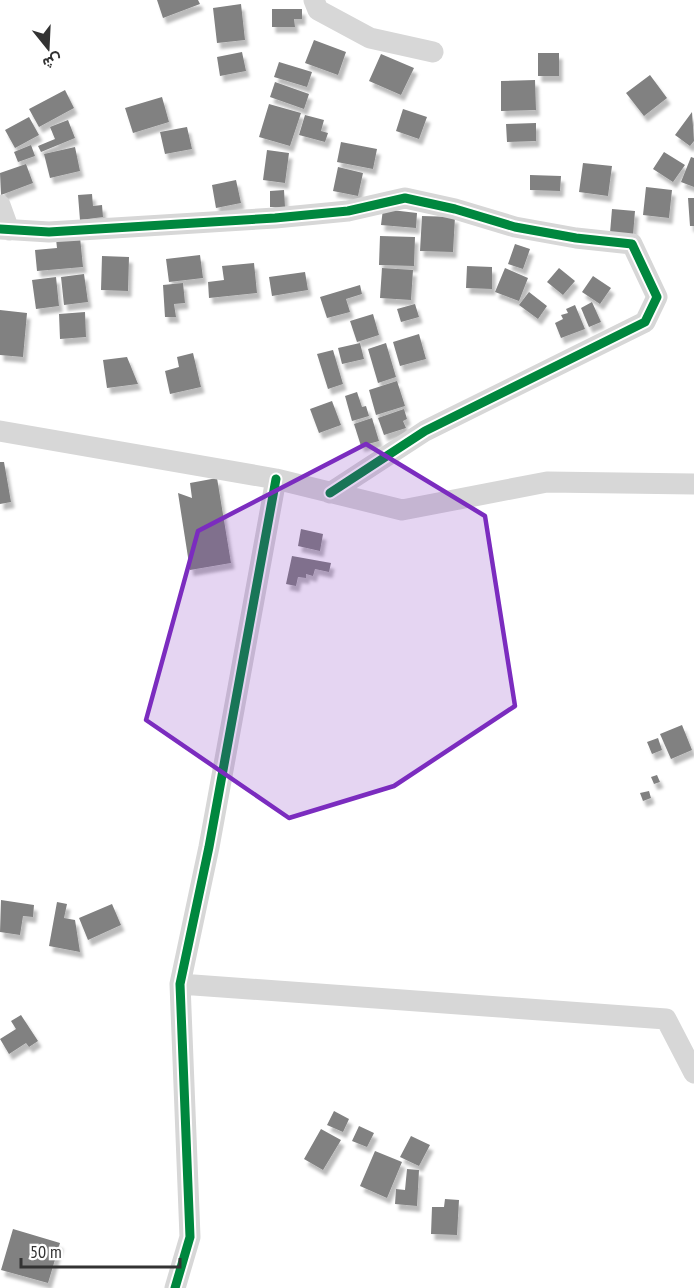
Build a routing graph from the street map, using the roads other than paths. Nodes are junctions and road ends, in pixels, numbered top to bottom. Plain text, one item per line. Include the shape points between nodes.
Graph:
1 (314, 0) edge
2 (433, 52) dead end
3 (0, 205) edge
4 (5, 229) edge
5 (0, 431) edge
6 (276, 479) junction
7 (694, 484) edge
8 (330, 493) junction
9 (180, 984) junction
10 (694, 1073) edge
11 (175, 1288) edge

1 - 2 street via 318,10 370,38
3 - 4 street
4 - 8 street via 49,232 275,218 348,211 405,198 515,227 632,244 657,297 645,322 425,431
5 - 6 street
6 - 8 street
6 - 9 street
7 - 8 street via 547,482 402,510
9 - 10 street via 666,1019
9 - 11 street via 190,1237

